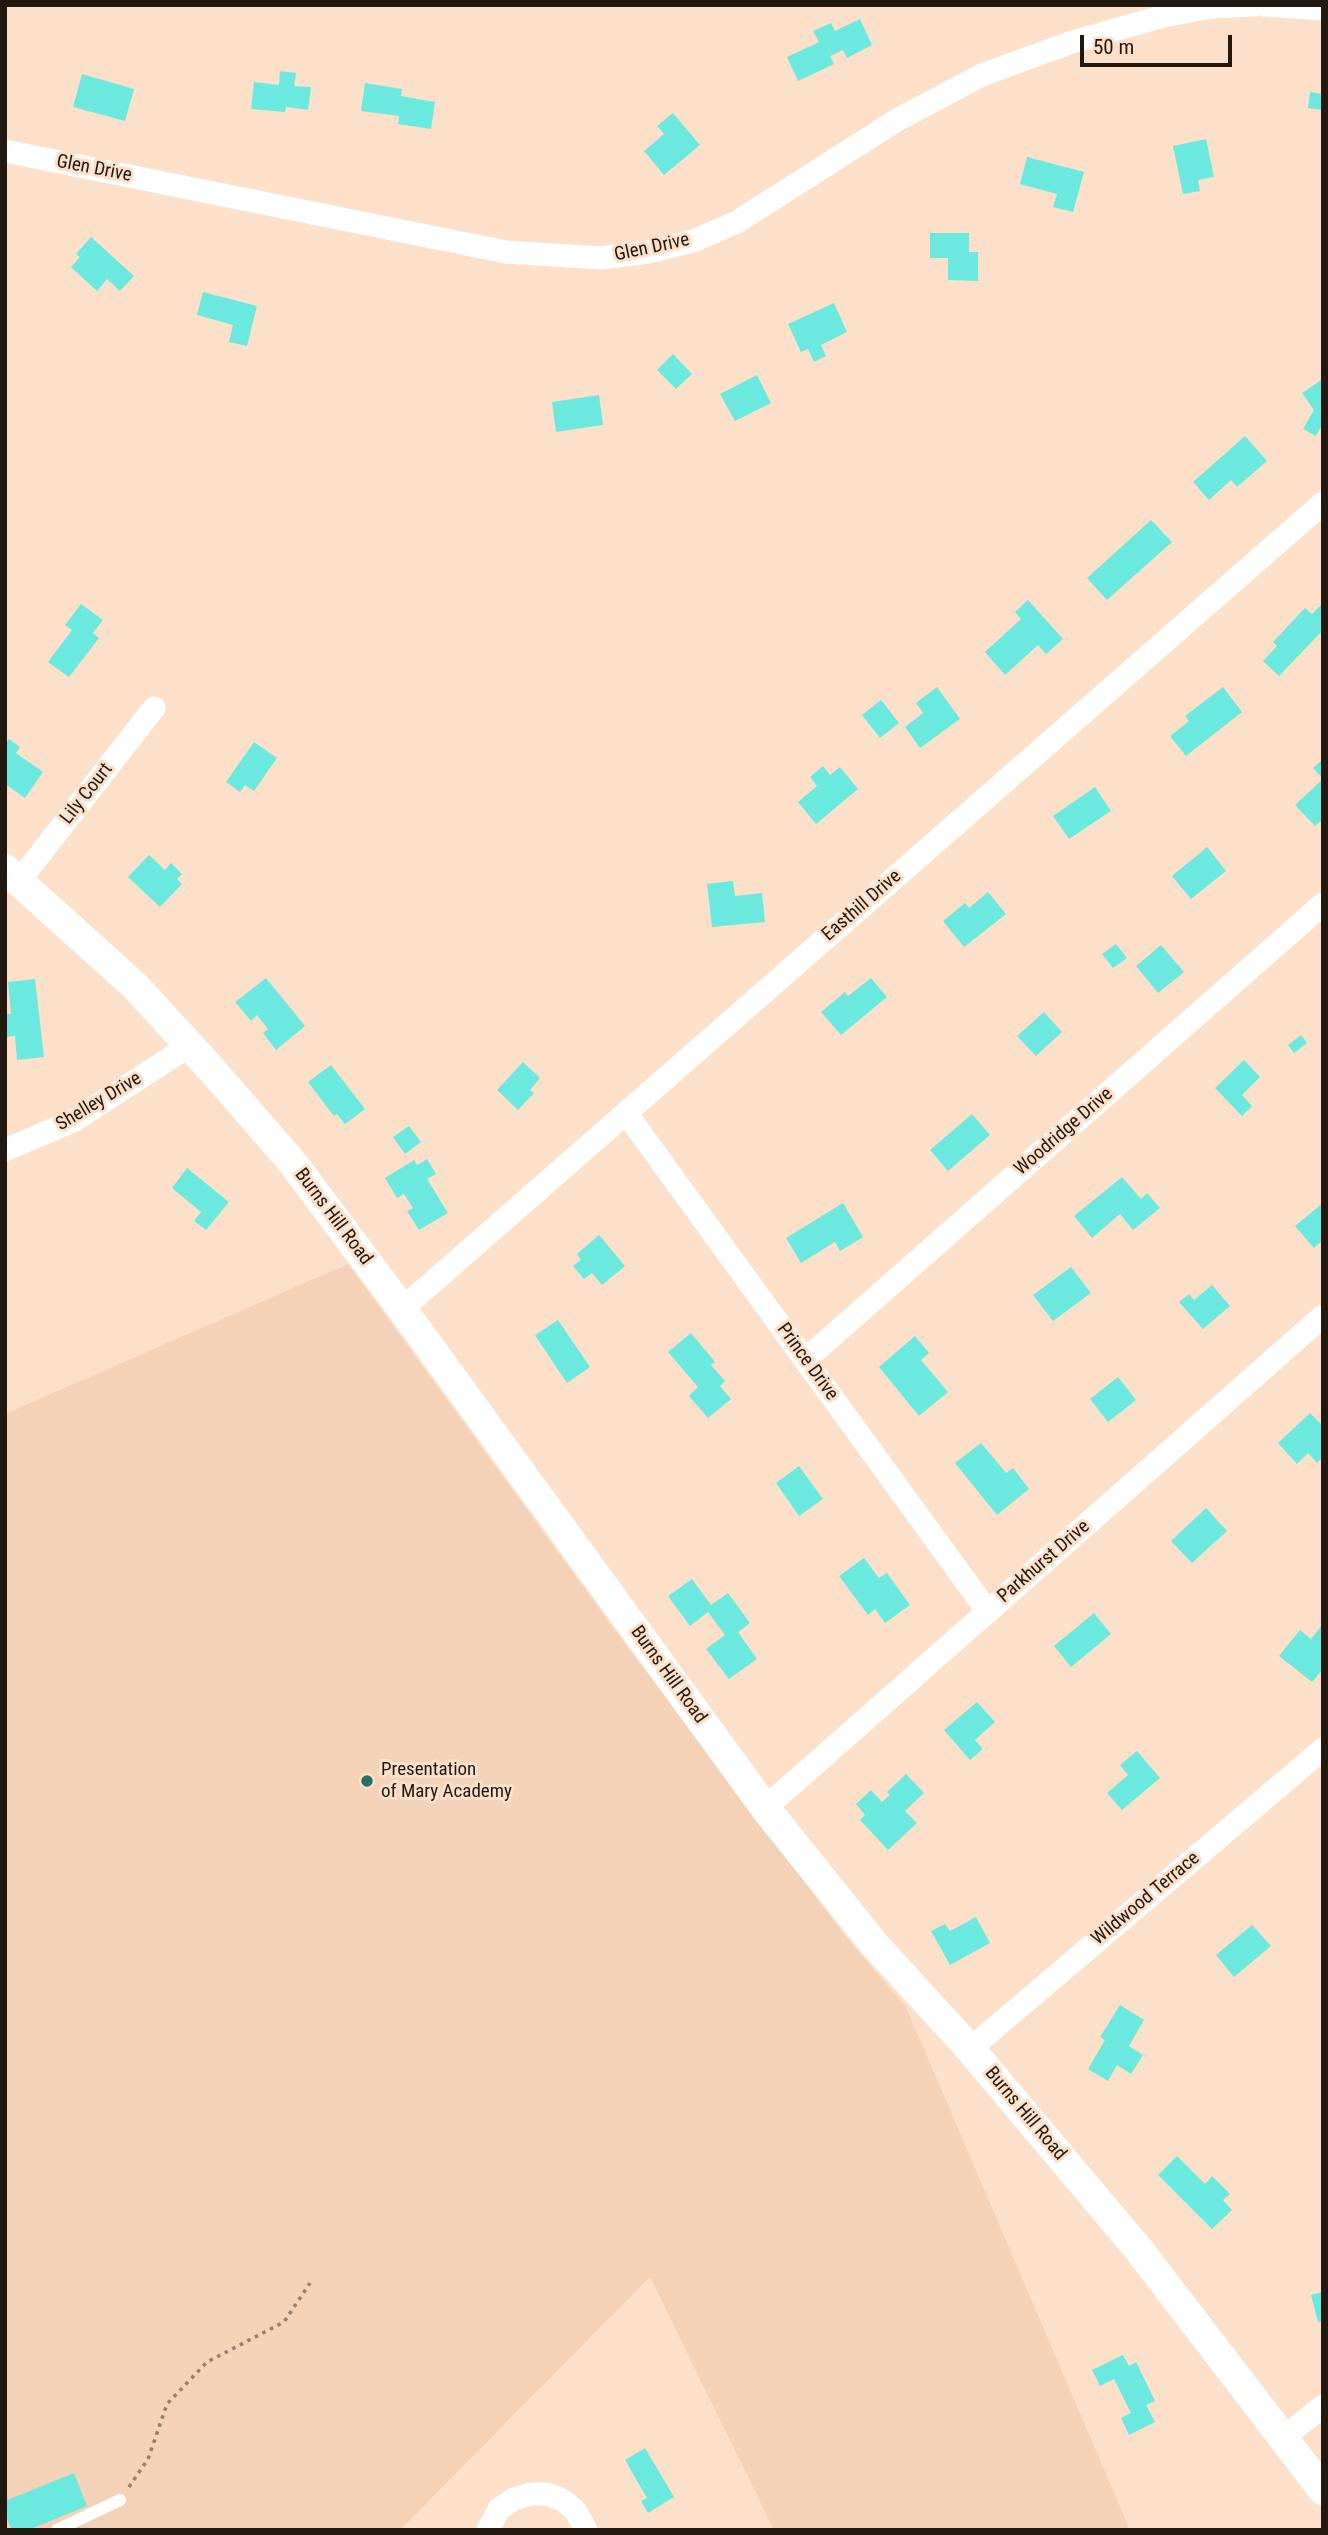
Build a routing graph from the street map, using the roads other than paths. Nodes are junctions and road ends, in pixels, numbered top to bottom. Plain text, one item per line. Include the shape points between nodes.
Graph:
1 (1254, 5) edge
2 (1264, 5) edge
3 (1323, 9) edge
4 (5, 151) edge
5 (1323, 503) edge
6 (154, 708) dead end
7 (13, 874) edge
8 (1323, 904) edge
9 (189, 1046) junction
10 (626, 1113) junction
11 (5, 1150) edge
12 (402, 1309) junction
13 (1323, 1316) edge
14 (805, 1360) junction
15 (988, 1612) junction
16 (1323, 1749) edge
17 (765, 1808) junction
18 (970, 2049) junction
19 (1323, 2406) edge
20 (1283, 2438) junction
21 (1323, 2490) edge
22 (120, 2500) road end
23 (57, 2530) edge
24 (488, 2530) edge
25 (586, 2530) edge

1 - 4 street, Glen Drive via 1211,7 1152,19 982,75 897,120 737,222 648,253 601,258 506,252
2 - 3 street
5 - 10 street, Easthill Drive
6 - 7 street, Lily Court
7 - 9 street, Burns Hill Road via 118,969
8 - 14 street, Woodridge Drive
9 - 11 street, Shelley Drive via 73,1121
9 - 12 street, Burns Hill Road via 292,1162
10 - 12 street, Easthill Drive
10 - 14 street, Prince Drive
12 - 17 street, Burns Hill Road
13 - 15 street, Parkhurst Drive
14 - 15 street, Prince Drive
15 - 17 street, Parkhurst Drive
16 - 18 street, Wildwood Terrace
17 - 18 street, Burns Hill Road via 874,1944
18 - 20 street, Burns Hill Road via 1139,2250
19 - 20 street
20 - 21 street, Burns Hill Road
22 - 23 lane
24 - 25 street via 499,2510 514,2499 547,2494 575,2510

